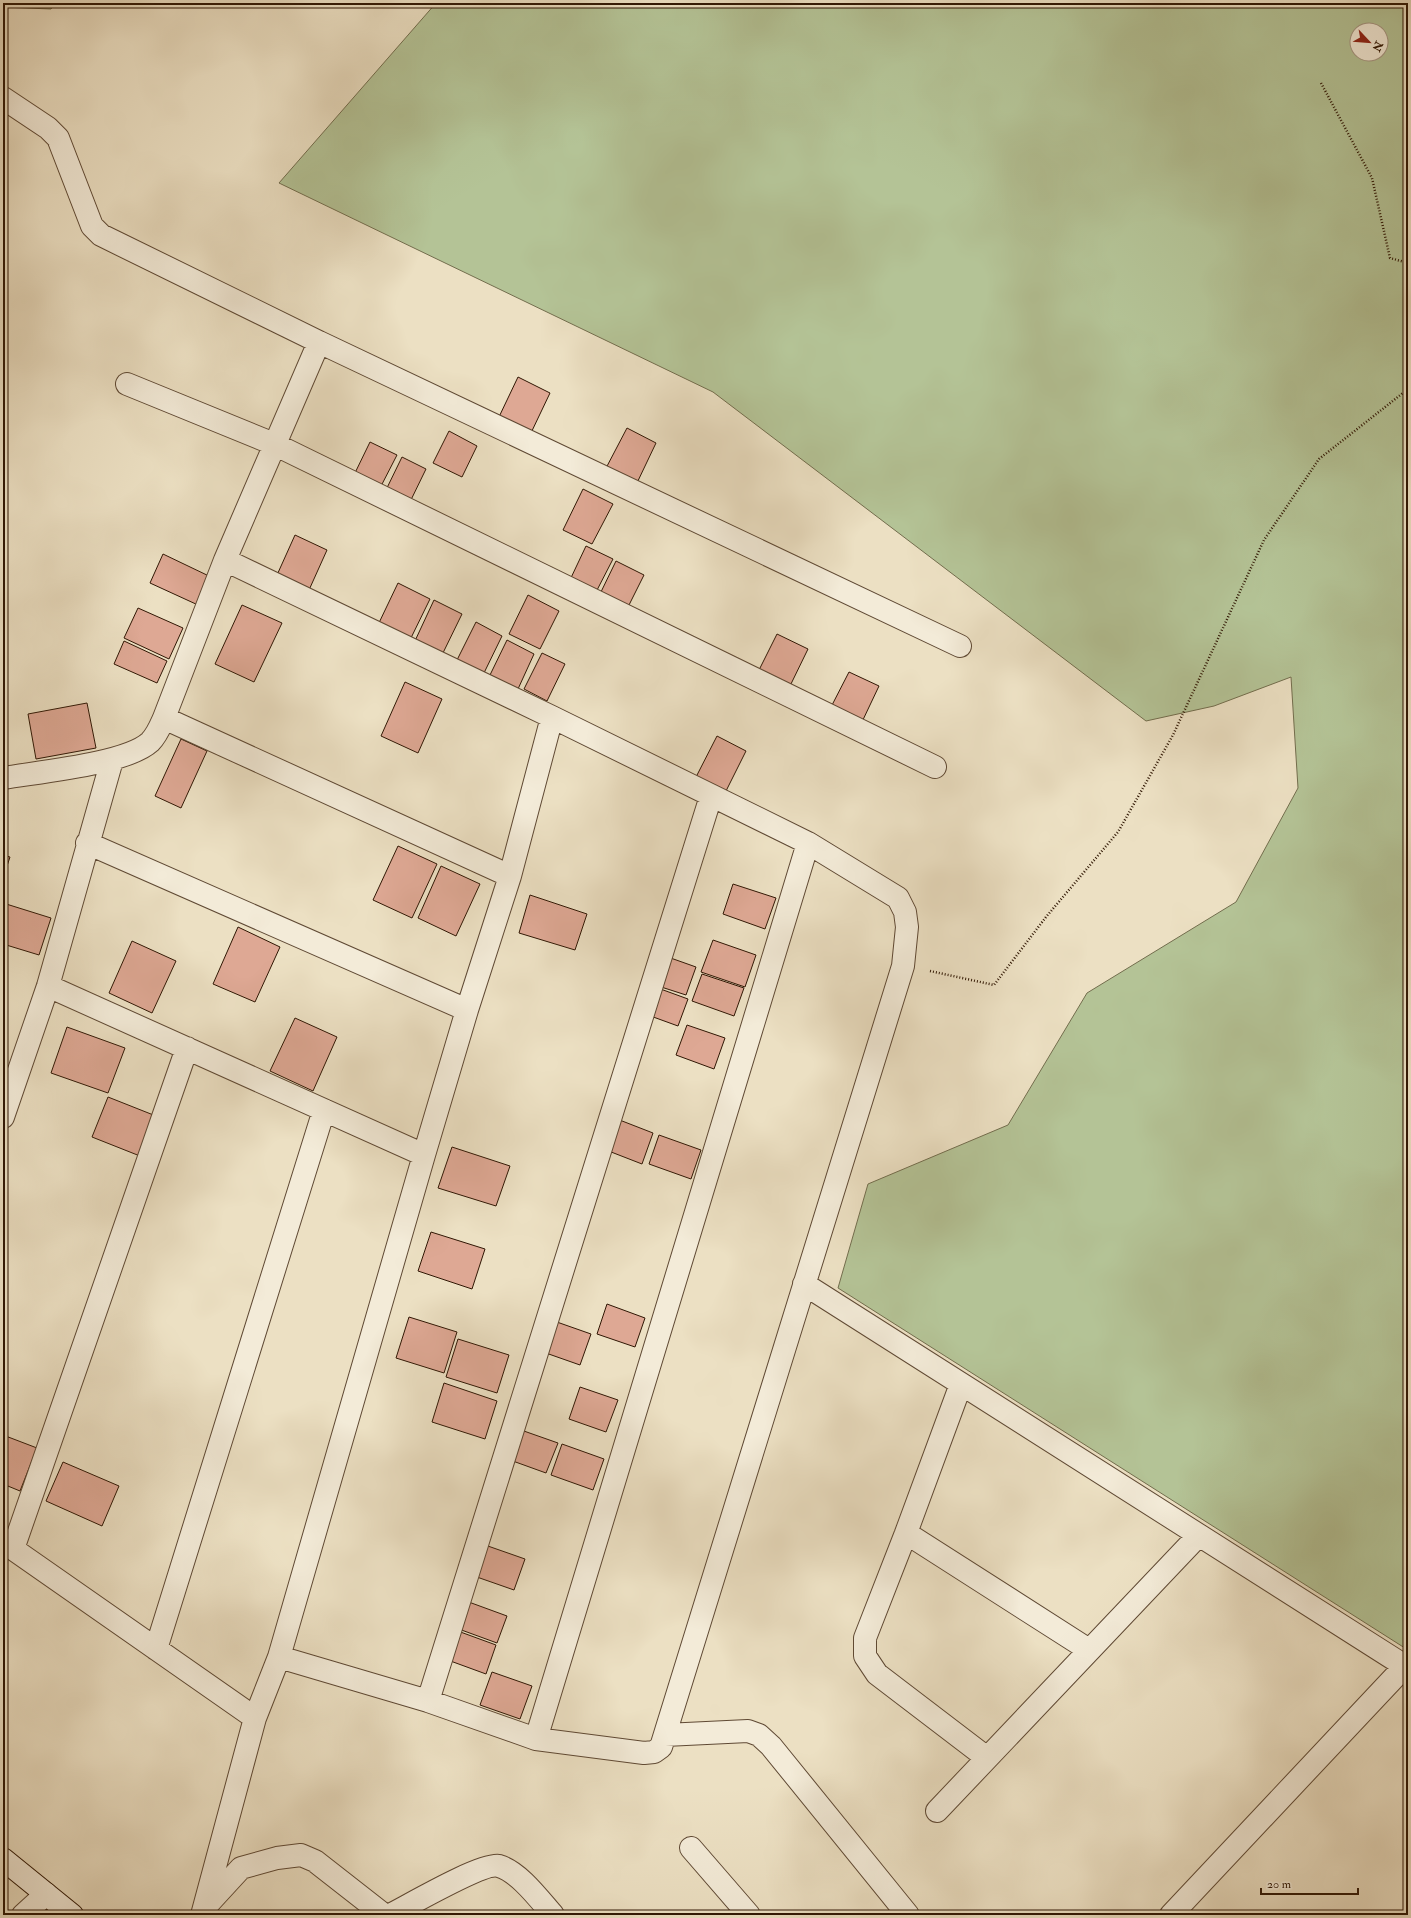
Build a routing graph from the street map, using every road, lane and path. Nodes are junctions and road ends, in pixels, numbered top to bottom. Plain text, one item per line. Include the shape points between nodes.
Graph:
1 (1321, 83) dead end
2 (3, 98) edge
3 (1408, 263) edge
4 (319, 342) junction
5 (127, 384) dead end
6 (1408, 389) edge
7 (274, 444) junction
8 (224, 560) junction
9 (960, 646) dead end
10 (552, 717) junction
11 (164, 718) junction
12 (112, 760) junction
13 (934, 767) dead end
14 (3, 778) edge
15 (711, 796) junction
16 (87, 843) junction
17 (808, 843) junction
18 (510, 876) junction
19 (903, 966) junction
20 (48, 986) junction
21 (467, 1010) junction
22 (187, 1048) junction
23 (324, 1110) junction
24 (3, 1117) edge
25 (424, 1155) junction
26 (804, 1284) junction
27 (961, 1384) junction
28 (906, 1533) junction
29 (1199, 1535) junction
30 (8, 1545) edge
31 (156, 1649) junction
32 (1089, 1650) junction
33 (279, 1657) junction
34 (1407, 1667) edge
35 (428, 1701) junction
36 (255, 1718) junction
37 (665, 1735) junction
38 (536, 1739) junction
39 (987, 1758) junction
40 (937, 1812) dead end
41 (691, 1848) dead end
42 (3, 1860) edge
43 (46, 1894) junction
44 (203, 1911) edge
45 (23, 1915) edge
46 (72, 1915) edge
47 (384, 1915) edge
48 (390, 1915) edge
49 (553, 1915) edge
50 (749, 1915) edge
51 (908, 1915) edge
52 (1171, 1915) edge

1 - 3 path via 1372,178 1390,258
2 - 4 street via 48,128 58,138 92,226 101,235
4 - 7 street
4 - 9 street
5 - 7 street
6 - 19 path via 1319,459 1264,540 1172,735 1118,832 1046,917 994,985
7 - 8 street
7 - 13 street
8 - 10 street
8 - 11 street
10 - 15 street
10 - 18 street
11 - 12 street via 157,734 149,743
11 - 18 street
12 - 14 street
12 - 16 street
15 - 17 street
15 - 35 street
16 - 20 street
16 - 21 street
17 - 19 street via 898,898 905,912 907,927
17 - 38 street
18 - 21 street
19 - 26 street
20 - 22 street
20 - 24 street
21 - 25 street
22 - 23 street
22 - 30 street
23 - 25 street
23 - 31 street
25 - 33 street
26 - 27 street
26 - 37 street
27 - 28 street
27 - 29 street
28 - 32 street
28 - 39 street via 865,1638 865,1656 877,1674
29 - 32 street
29 - 34 street
30 - 31 street
31 - 36 street
32 - 39 street
33 - 35 street
33 - 36 street
34 - 52 street
35 - 38 street
36 - 44 street
37 - 38 street via 661,1747 654,1752 644,1753
37 - 51 street via 748,1731 759,1735 771,1746
39 - 40 street
41 - 50 street
42 - 43 street
43 - 45 street
43 - 46 street
44 - 47 street via 241,1868 277,1858 301,1855 315,1861
48 - 49 street via 474,1872 497,1866 513,1873

